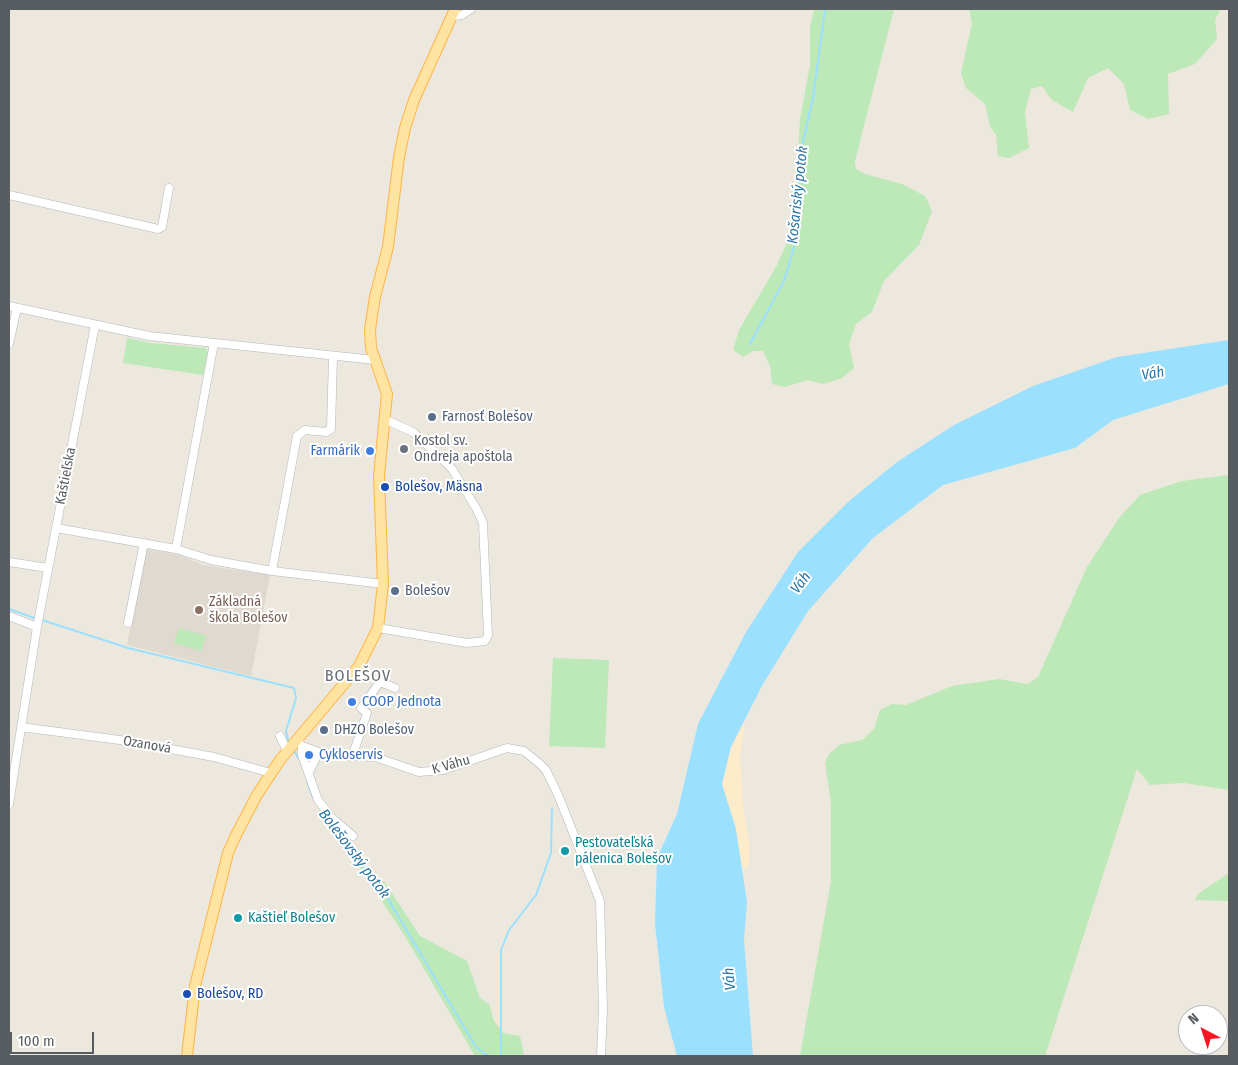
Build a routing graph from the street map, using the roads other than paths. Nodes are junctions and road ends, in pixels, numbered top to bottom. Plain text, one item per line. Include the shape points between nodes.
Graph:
1 (471, 9) edge
2 (454, 12) edge
3 (169, 188) dead end
4 (9, 195) edge
5 (13, 307) edge
6 (95, 324) junction
7 (214, 343) junction
8 (9, 344) edge
9 (334, 357) junction
10 (375, 360) junction
11 (386, 420) junction
12 (56, 528) junction
13 (144, 543) junction
14 (176, 549) junction
15 (9, 562) edge
16 (48, 568) junction
17 (272, 571) junction
18 (383, 584) junction
19 (9, 616) edge
20 (38, 622) junction
21 (128, 623) dead end
22 (378, 628) junction
23 (394, 688) dead end
24 (21, 726) junction
25 (280, 736) dead end
26 (294, 746) junction
27 (319, 752) junction
28 (353, 754) junction
29 (309, 772) junction
30 (271, 773) junction
31 (9, 804) edge
32 (353, 836) dead end
33 (186, 1056) edge
34 (601, 1056) edge

1 - 2 street via 462,16
2 - 10 main road via 414,100 402,142 388,247 370,329
3 - 4 street via 162,227 158,229
5 - 6 street
5 - 8 street
6 - 7 street via 149,336
6 - 12 street, Kaštieľska
7 - 9 street
7 - 14 street
9 - 10 street
9 - 17 street via 331,429 326,432 305,430 297,436
10 - 11 main road via 385,386
11 - 18 main road via 379,476
11 - 22 street via 413,432 452,469 483,522 488,635 485,641 467,643
12 - 13 street
12 - 16 street, Kaštieľska
13 - 14 street
13 - 21 street
14 - 17 street via 210,560
15 - 16 street
16 - 20 street, Kaštieľska
17 - 18 street
18 - 22 main road
19 - 20 street
20 - 24 street
22 - 26 main road via 360,666
23 - 28 street via 380,682 361,708 367,713
24 - 30 street, Ozanová via 214,757
24 - 31 street
25 - 26 street
26 - 27 street, K Váhu
26 - 29 street
26 - 30 main road
27 - 28 street, K Váhu
27 - 29 street
28 - 34 street, K Váhu via 381,758 420,772 433,772 497,750 516,748 533,757 546,770 598,892 602,909
29 - 32 street via 318,800 331,817
30 - 33 main road via 228,853 195,986

